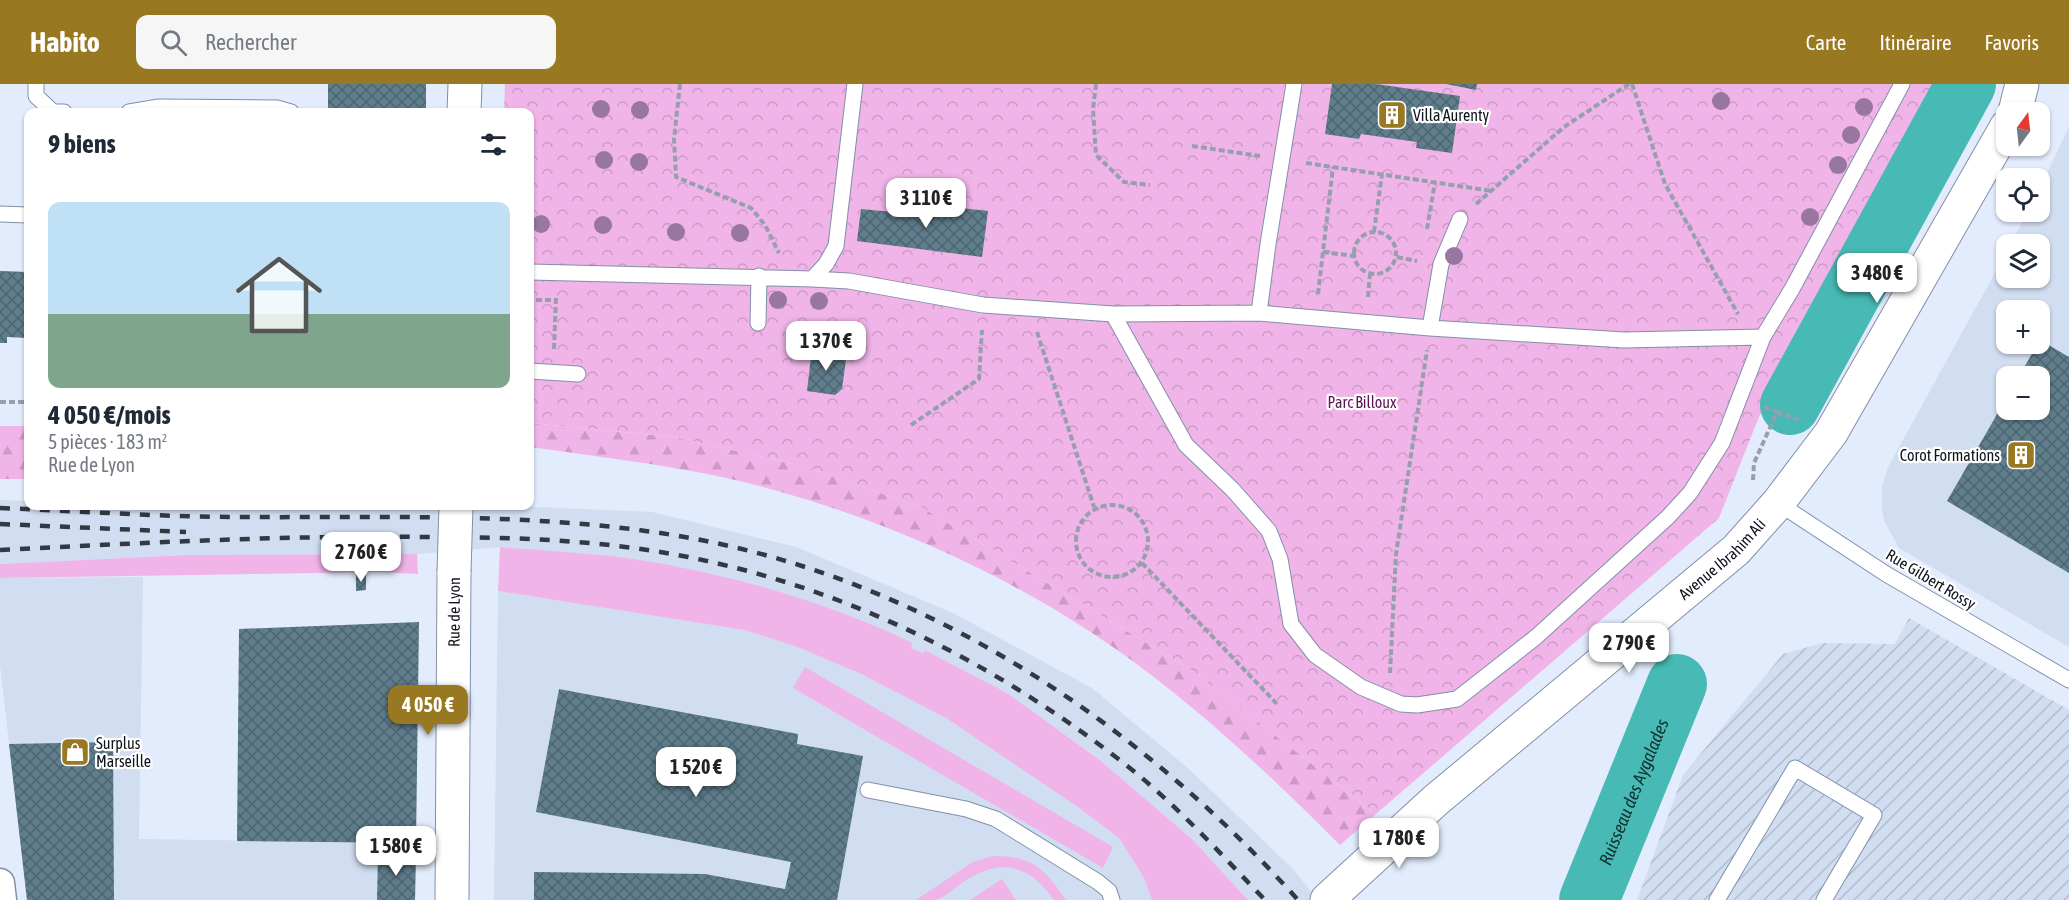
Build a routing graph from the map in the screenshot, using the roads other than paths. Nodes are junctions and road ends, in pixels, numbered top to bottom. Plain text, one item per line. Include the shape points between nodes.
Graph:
1 (36, 84) edge
2 (465, 84) edge
3 (855, 84) edge
4 (1294, 84) edge
5 (1902, 84) edge
6 (2022, 84) edge
7 (2018, 102) edge
8 (49, 108) edge
9 (153, 108) edge
10 (277, 108) edge
11 (464, 108) edge
12 (1996, 145) edge
13 (0, 214) edge
14 (24, 215) edge
15 (1460, 219) road end
16 (534, 272) edge
17 (759, 276) junction
18 (812, 279) junction
19 (1259, 313) junction
20 (1113, 314) junction
21 (758, 323) dead end
22 (1430, 328) junction
23 (1763, 337) junction
24 (534, 371) edge
25 (578, 374) dead end
26 (1776, 507) junction
27 (456, 510) edge
28 (2069, 680) edge
29 (868, 790) dead end
30 (0, 883) edge
31 (2, 900) edge
32 (452, 900) edge
33 (1112, 900) edge
34 (1327, 900) edge
35 (1717, 900) edge
36 (1824, 900) edge

1 - 8 lane via 36,96
2 - 11 street
3 - 18 lane via 836,246
4 - 19 lane
5 - 23 lane
6 - 7 street
9 - 10 lane
12 - 26 street, Avenue Ibrahim Ali via 1831,433
13 - 14 lane
15 - 22 lane via 1441,264
16 - 17 lane
17 - 18 lane
17 - 21 lane
18 - 20 lane via 849,281 983,305
19 - 20 lane
19 - 22 lane
20 - 23 lane via 1186,446 1269,531 1280,559 1291,624 1316,655 1361,687 1401,704 1417,705 1457,699 1536,637 1668,517 1690,493 1722,443
22 - 23 lane via 1624,340
24 - 25 lane
26 - 28 lane, Rue Gilbert Rossy
26 - 34 street, Avenue Ibrahim Ali via 1736,550 1436,801
27 - 32 street, Rue de Lyon, bridge
29 - 33 lane via 966,809 996,819 1098,882 1109,891
30 - 31 street
35 - 36 lane via 1795,768 1874,815

